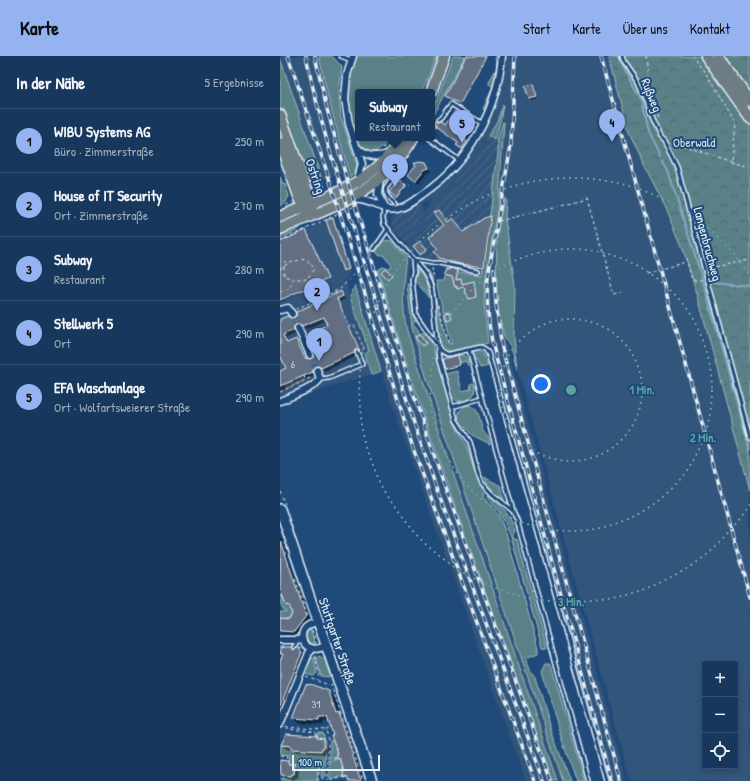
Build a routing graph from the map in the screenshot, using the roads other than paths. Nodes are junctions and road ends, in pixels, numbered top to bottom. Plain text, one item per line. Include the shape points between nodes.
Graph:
1 (341, 56) edge
2 (444, 56) edge
3 (502, 56) edge
4 (622, 56) edge
5 (706, 56) edge
6 (718, 56) edge
7 (351, 57) edge
8 (432, 89) edge
9 (750, 101) edge
10 (280, 115) edge
11 (750, 118) edge
12 (439, 119) dead end
13 (483, 124) junction
14 (400, 141) edge
15 (412, 141) edge
16 (433, 141) edge
17 (664, 141) joint
18 (280, 143) edge
19 (356, 144) junction
20 (390, 154) junction
21 (460, 161) junction
22 (399, 174) dead end
23 (380, 179) junction
24 (357, 182) junction
25 (349, 200) junction
26 (394, 204) dead end
27 (308, 205) junction
28 (384, 208) junction
29 (311, 216) junction
30 (280, 217) edge
31 (388, 229) junction
32 (280, 230) edge
33 (374, 249) road end
34 (413, 260) junction
35 (478, 271) dead end
36 (280, 310) edge
37 (291, 312) road end
38 (298, 328) tunnel mouth
39 (437, 345) junction
40 (469, 350) junction
41 (357, 352) road end
42 (310, 355) tunnel mouth
43 (318, 374) joint
44 (482, 398) junction
45 (280, 401) edge
46 (452, 407) junction
47 (750, 437) edge
48 (280, 509) edge
49 (513, 511) junction
50 (314, 623) junction
51 (283, 640) edge
52 (300, 640) junction
53 (294, 647) dead end
54 (322, 647) junction
55 (311, 648) junction
56 (280, 724) edge
57 (372, 781) edge
58 (588, 781) edge
59 (607, 781) edge

1 - 7 lane
2 - 8 main road
3 - 13 street via 495,94
4 - 17 lane, Rußweg via 638,82 650,115
5 - 11 main road
6 - 9 main road
7 - 19 street via 345,99 349,124
10 - 27 main road, Ostring
12 - 13 lane via 451,104
13 - 21 street
14 - 20 main road
15 - 23 main road via 397,162
16 - 21 lane
17 - 47 lane, Langenbruchweg via 677,167
18 - 27 main road, Ostring
19 - 20 street via 360,151 367,155 379,157
19 - 24 street via 362,164
20 - 24 main road
21 - 28 street via 437,184 411,203 393,210
22 - 26 lane via 387,186 385,192
23 - 25 main road
23 - 28 street via 378,194
24 - 27 main road
25 - 28 street via 364,200
25 - 29 main road
27 - 29 main road, Ostring
27 - 30 main road
28 - 31 lane via 384,222
29 - 32 main road
31 - 33 lane
31 - 34 lane
34 - 35 lane
34 - 39 lane via 430,281
34 - 39 lane via 412,280 416,315
36 - 37 street via 288,308
38 - 42 street
39 - 40 lane via 446,354
39 - 46 lane
40 - 44 lane
40 - 59 lane via 481,347 490,358
41 - 43 lane via 362,364 329,378
43 - 45 street via 318,383
44 - 46 lane
44 - 49 lane
46 - 49 lane via 458,425 470,442 482,483
48 - 50 main road, Stuttgarter Straße
49 - 58 lane
50 - 52 street via 304,630
50 - 54 main road, Stuttgarter Straße
51 - 52 street
52 - 53 lane
52 - 55 street
54 - 55 street
54 - 57 main road, Stuttgarter Straße
55 - 56 street

